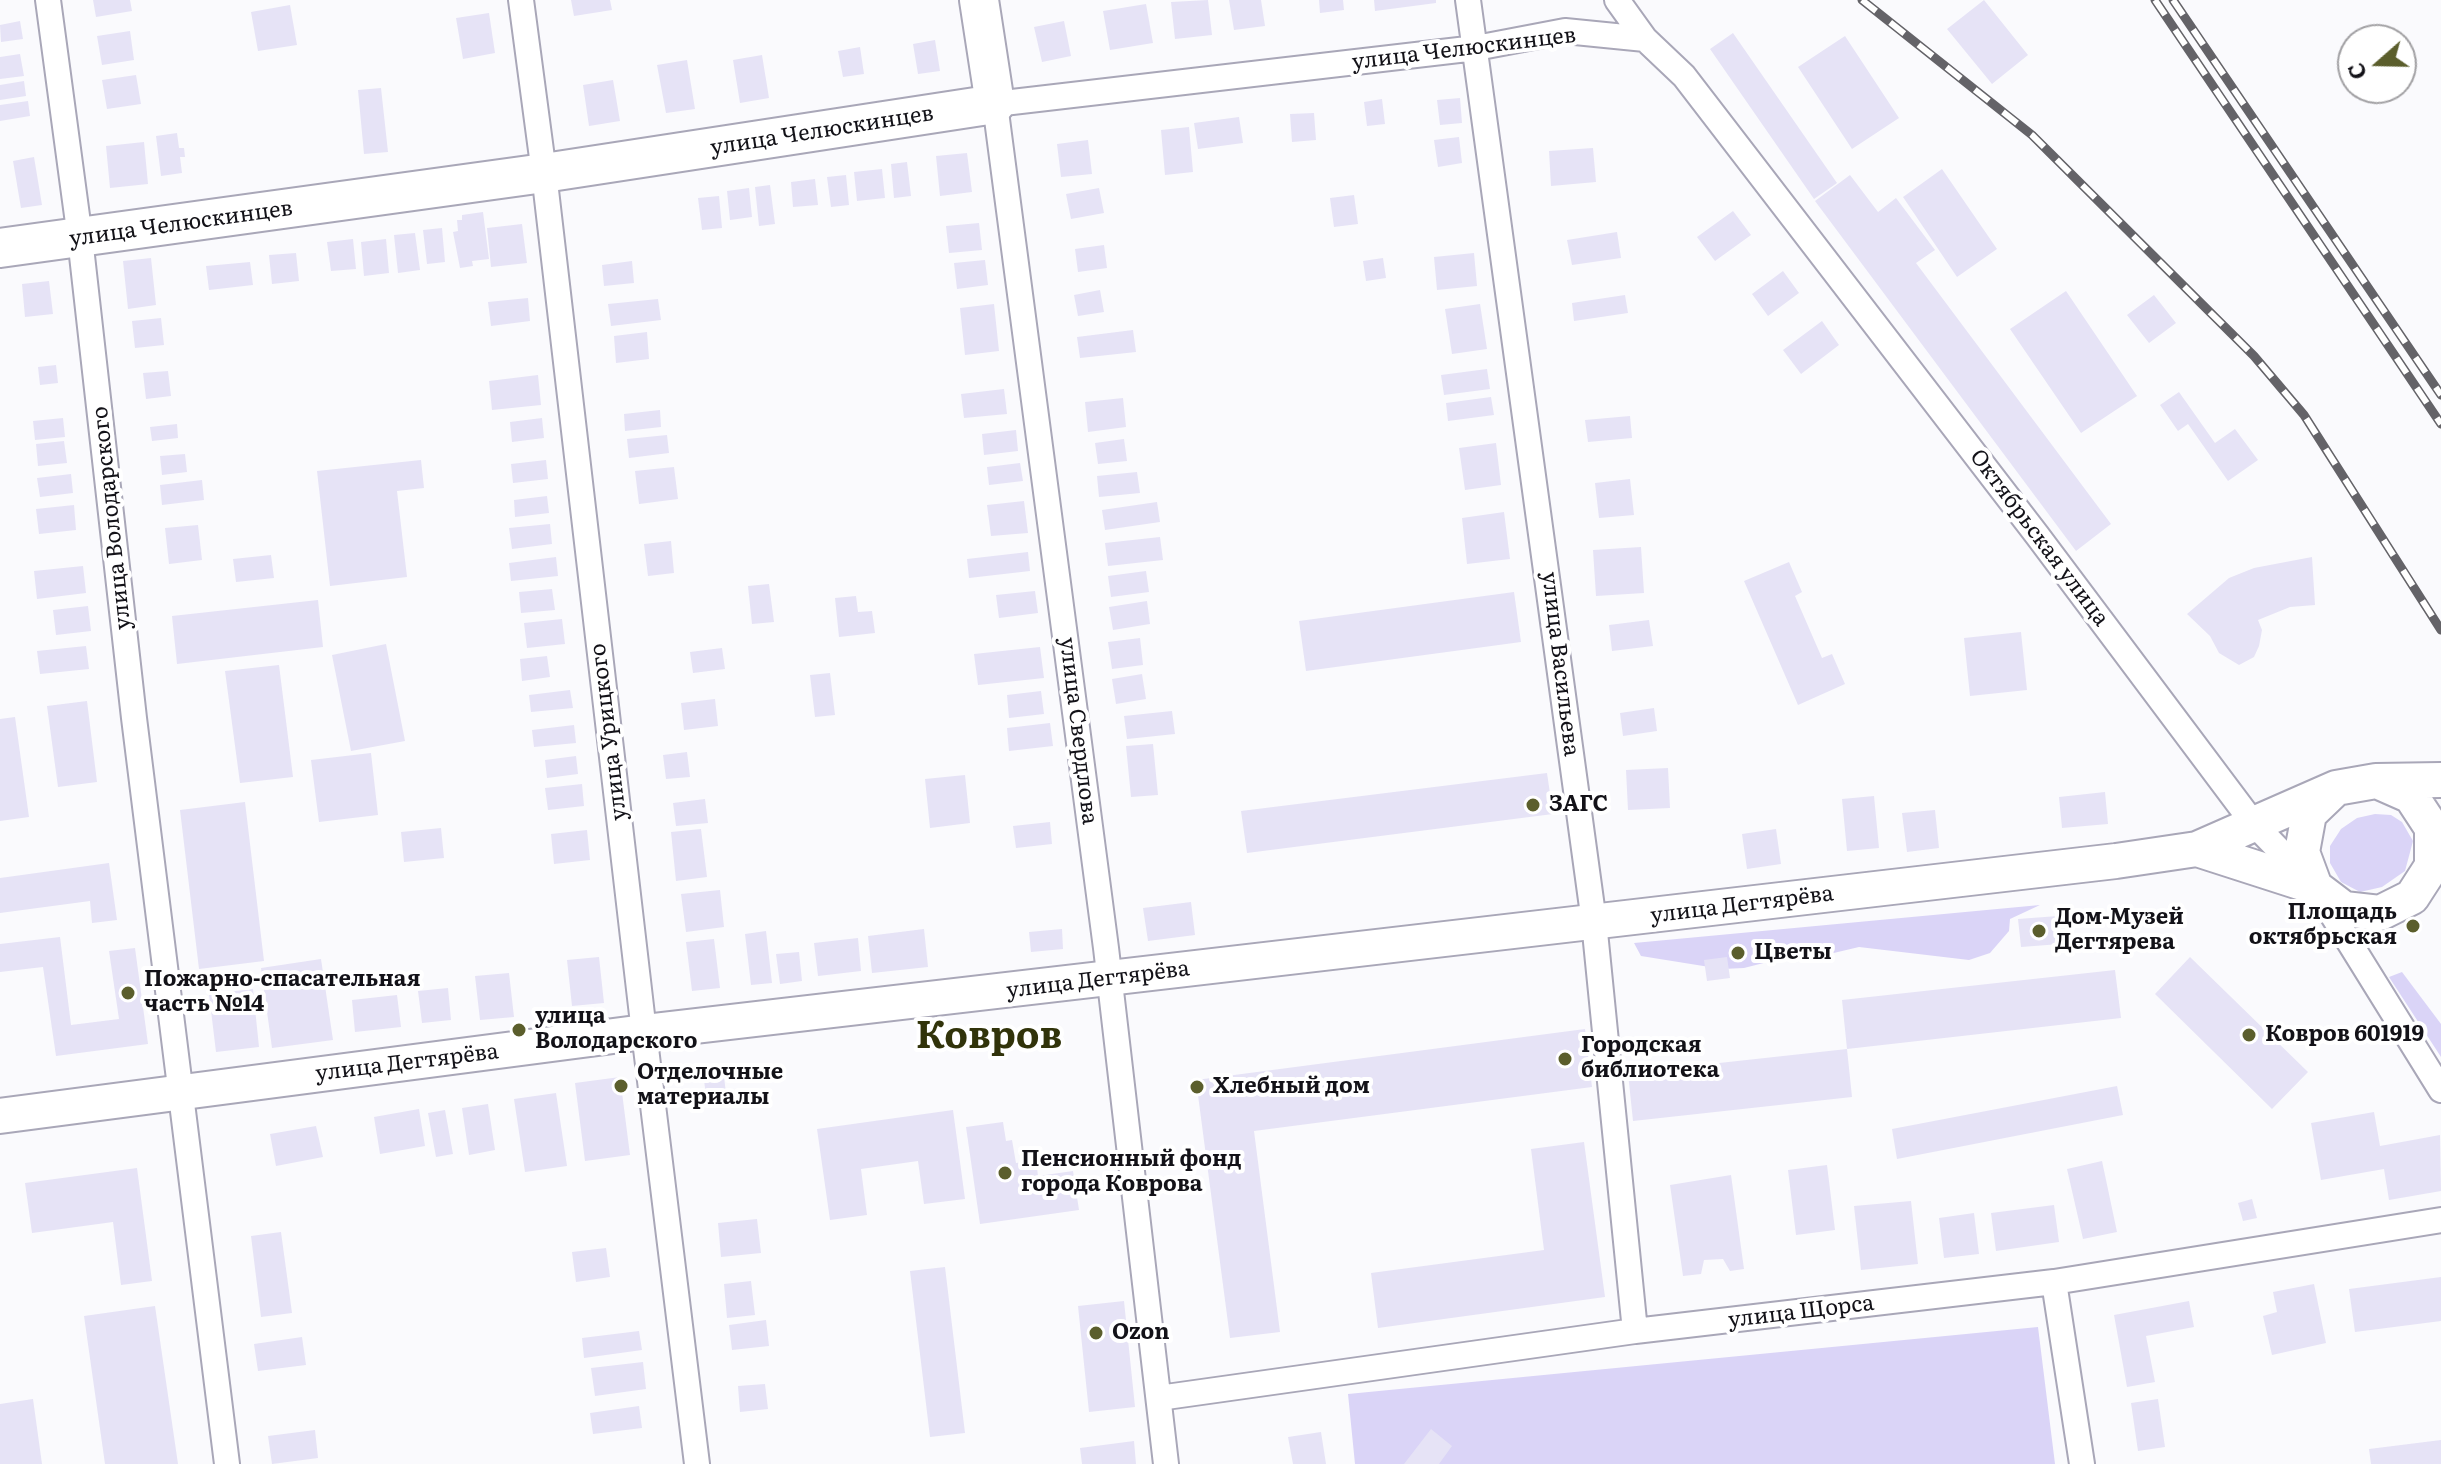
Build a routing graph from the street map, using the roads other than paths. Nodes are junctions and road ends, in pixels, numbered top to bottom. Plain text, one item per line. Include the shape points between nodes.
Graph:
1 (48, 0) edge
2 (521, 0) edge
3 (979, 0) edge
4 (1468, 0) edge
5 (1617, 0) edge
6 (1645, 39) junction
7 (1476, 48) junction
8 (995, 104) junction
9 (544, 173) junction
10 (80, 238) junction
11 (0, 248) edge
12 (2441, 780) edge
13 (2376, 781) junction
14 (2336, 788) junction
15 (2253, 823) junction
16 (2197, 849) junction
17 (2438, 866) edge
18 (2315, 887) junction
19 (1594, 922) junction
20 (1109, 979) junction
21 (644, 1032) junction
22 (2441, 1090) edge
23 (183, 1092) junction
24 (0, 1116) edge
25 (2441, 1220) edge
26 (2054, 1282) junction
27 (1635, 1331) junction
28 (1159, 1398) junction
29 (227, 1464) edge
30 (697, 1464) edge
31 (1166, 1464) edge
32 (2082, 1464) edge

1 - 10 street, улица Володарского
2 - 9 street, улица Урицкого
3 - 8 main road, улица Свердлова
4 - 7 street, улица Васильева
5 - 6 street, Октябрьская улица
6 - 7 street, улица Челюскинцев via 1565,31
6 - 15 street, Октябрьская улица via 1684,76
7 - 8 street, улица Челюскинцев
7 - 19 street, улица Васильева
8 - 9 main road, улица Челюскинцев
8 - 20 street, улица Свердлова
9 - 10 main road, улица Челюскинцев
9 - 21 street, улица Урицкого
10 - 11 main road, улица Челюскинцев
10 - 23 street, улица Володарского
12 - 13 main road
13 - 14 main road
13 - 17 main road via 2411,796 2432,828
14 - 15 main road, улица Дегтярёва
14 - 18 main road via 2309,814 2302,852
15 - 16 main road, улица Дегтярёва
15 - 18 street, Октябрьская улица
16 - 18 main road, улица Дегтярёва
16 - 19 main road, улица Дегтярёва
17 - 18 main road via 2412,897 2380,913 2344,909
18 - 22 street, Октябрьская улица
19 - 20 main road, улица Дегтярёва
19 - 27 street, улица Васильева
20 - 21 main road, улица Дегтярёва
20 - 28 street, улица Свердлова
21 - 23 main road, улица Дегтярёва
21 - 30 street, улица Урицкого
23 - 24 main road, улица Дегтярёва
23 - 29 street, улица Володарского
25 - 26 street, улица Щорса
26 - 27 street, улица Щорса
26 - 32 street
27 - 28 street, улица Щорса
28 - 31 street, улица Свердлова

